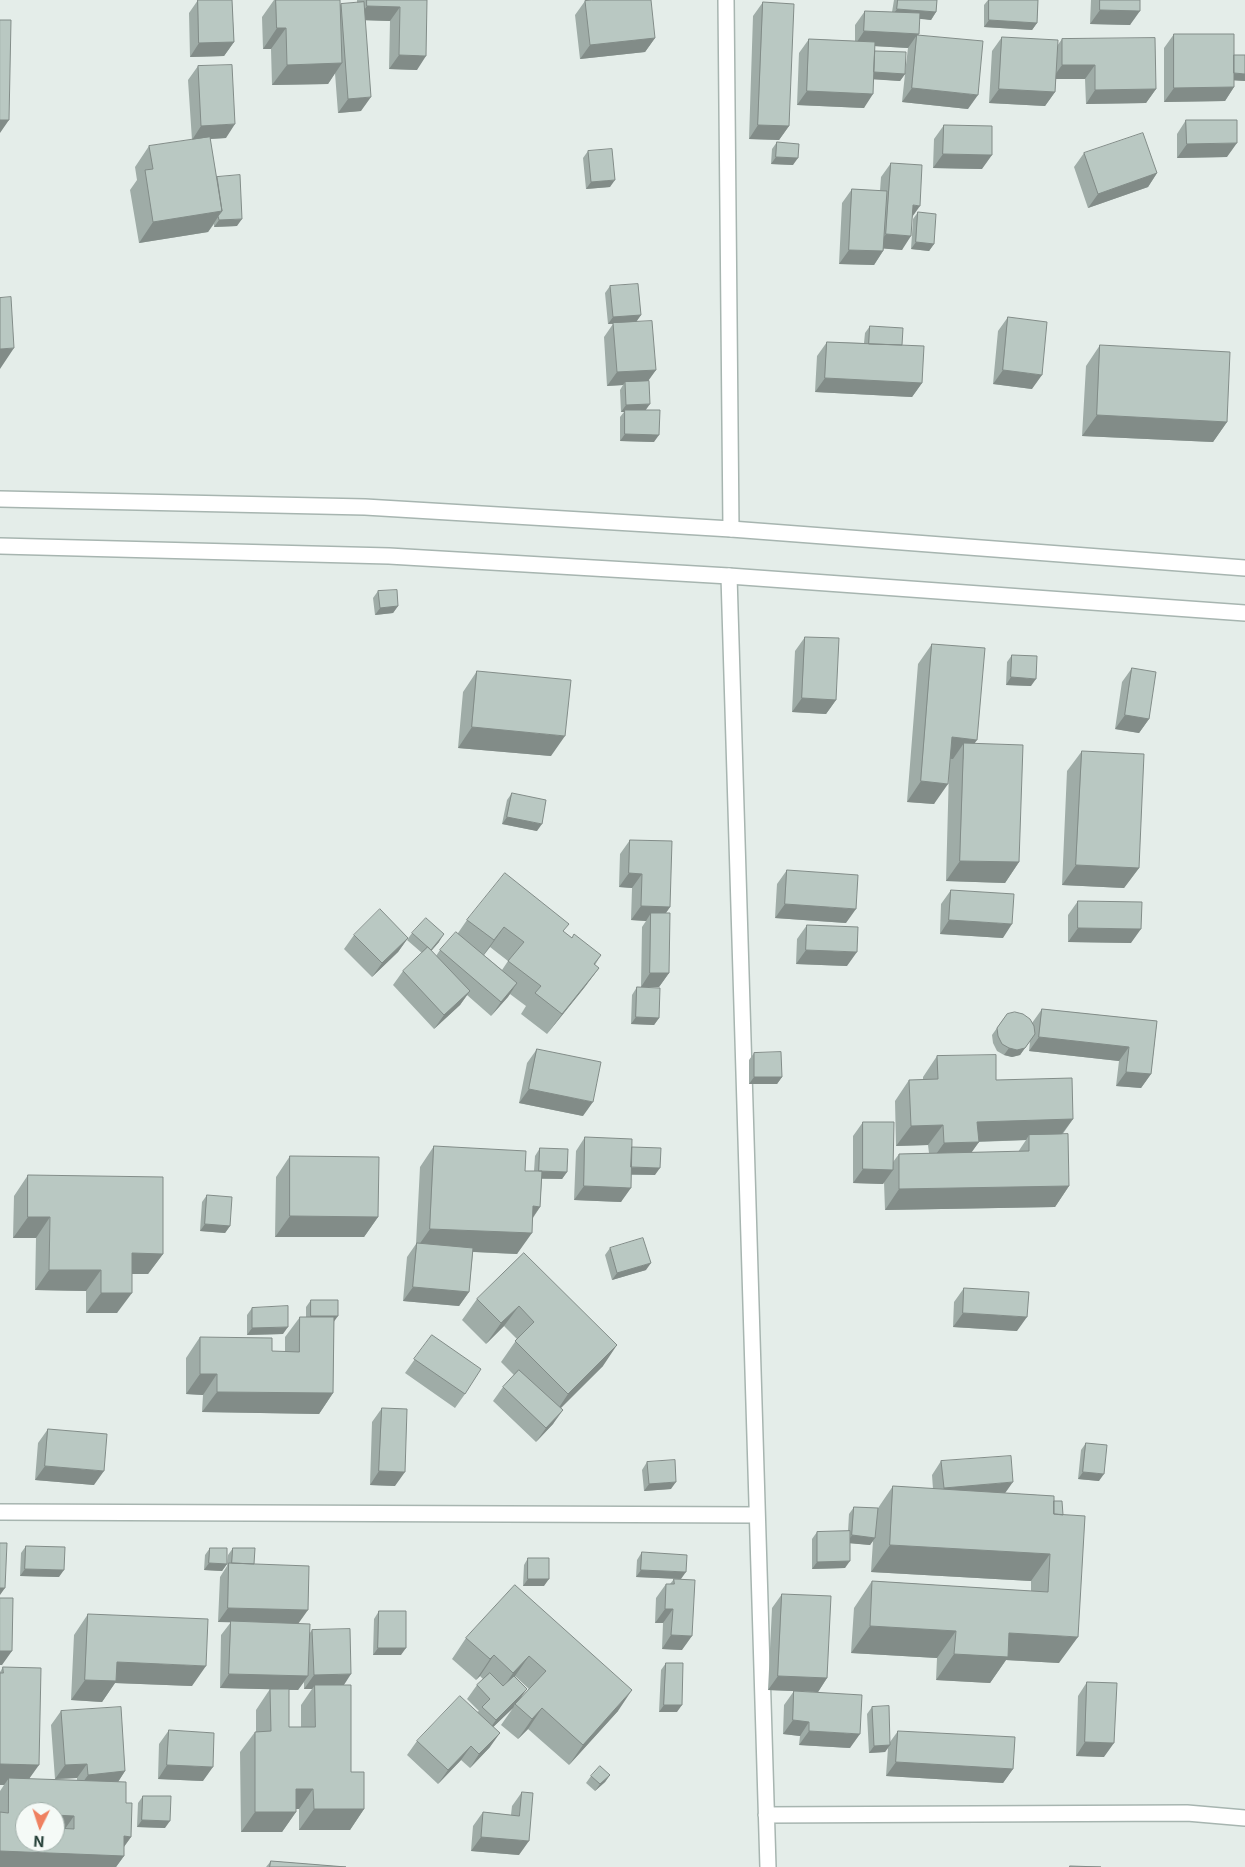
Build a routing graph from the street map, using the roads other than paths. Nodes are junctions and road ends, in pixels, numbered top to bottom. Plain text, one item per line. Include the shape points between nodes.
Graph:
1 (726, 0) edge
2 (0, 499) edge
3 (731, 529) junction
4 (0, 546) edge
5 (1245, 568) edge
6 (729, 576) junction
7 (1245, 613) edge
8 (0, 1512) edge
9 (758, 1514) junction
10 (766, 1815) junction
11 (1245, 1818) edge
12 (768, 1867) edge

1 - 3 street
2 - 3 street via 365,507
3 - 5 street
4 - 6 street via 389,556
6 - 7 street
6 - 9 street
8 - 9 street
9 - 10 street
10 - 11 street via 1187,1813
10 - 12 street

